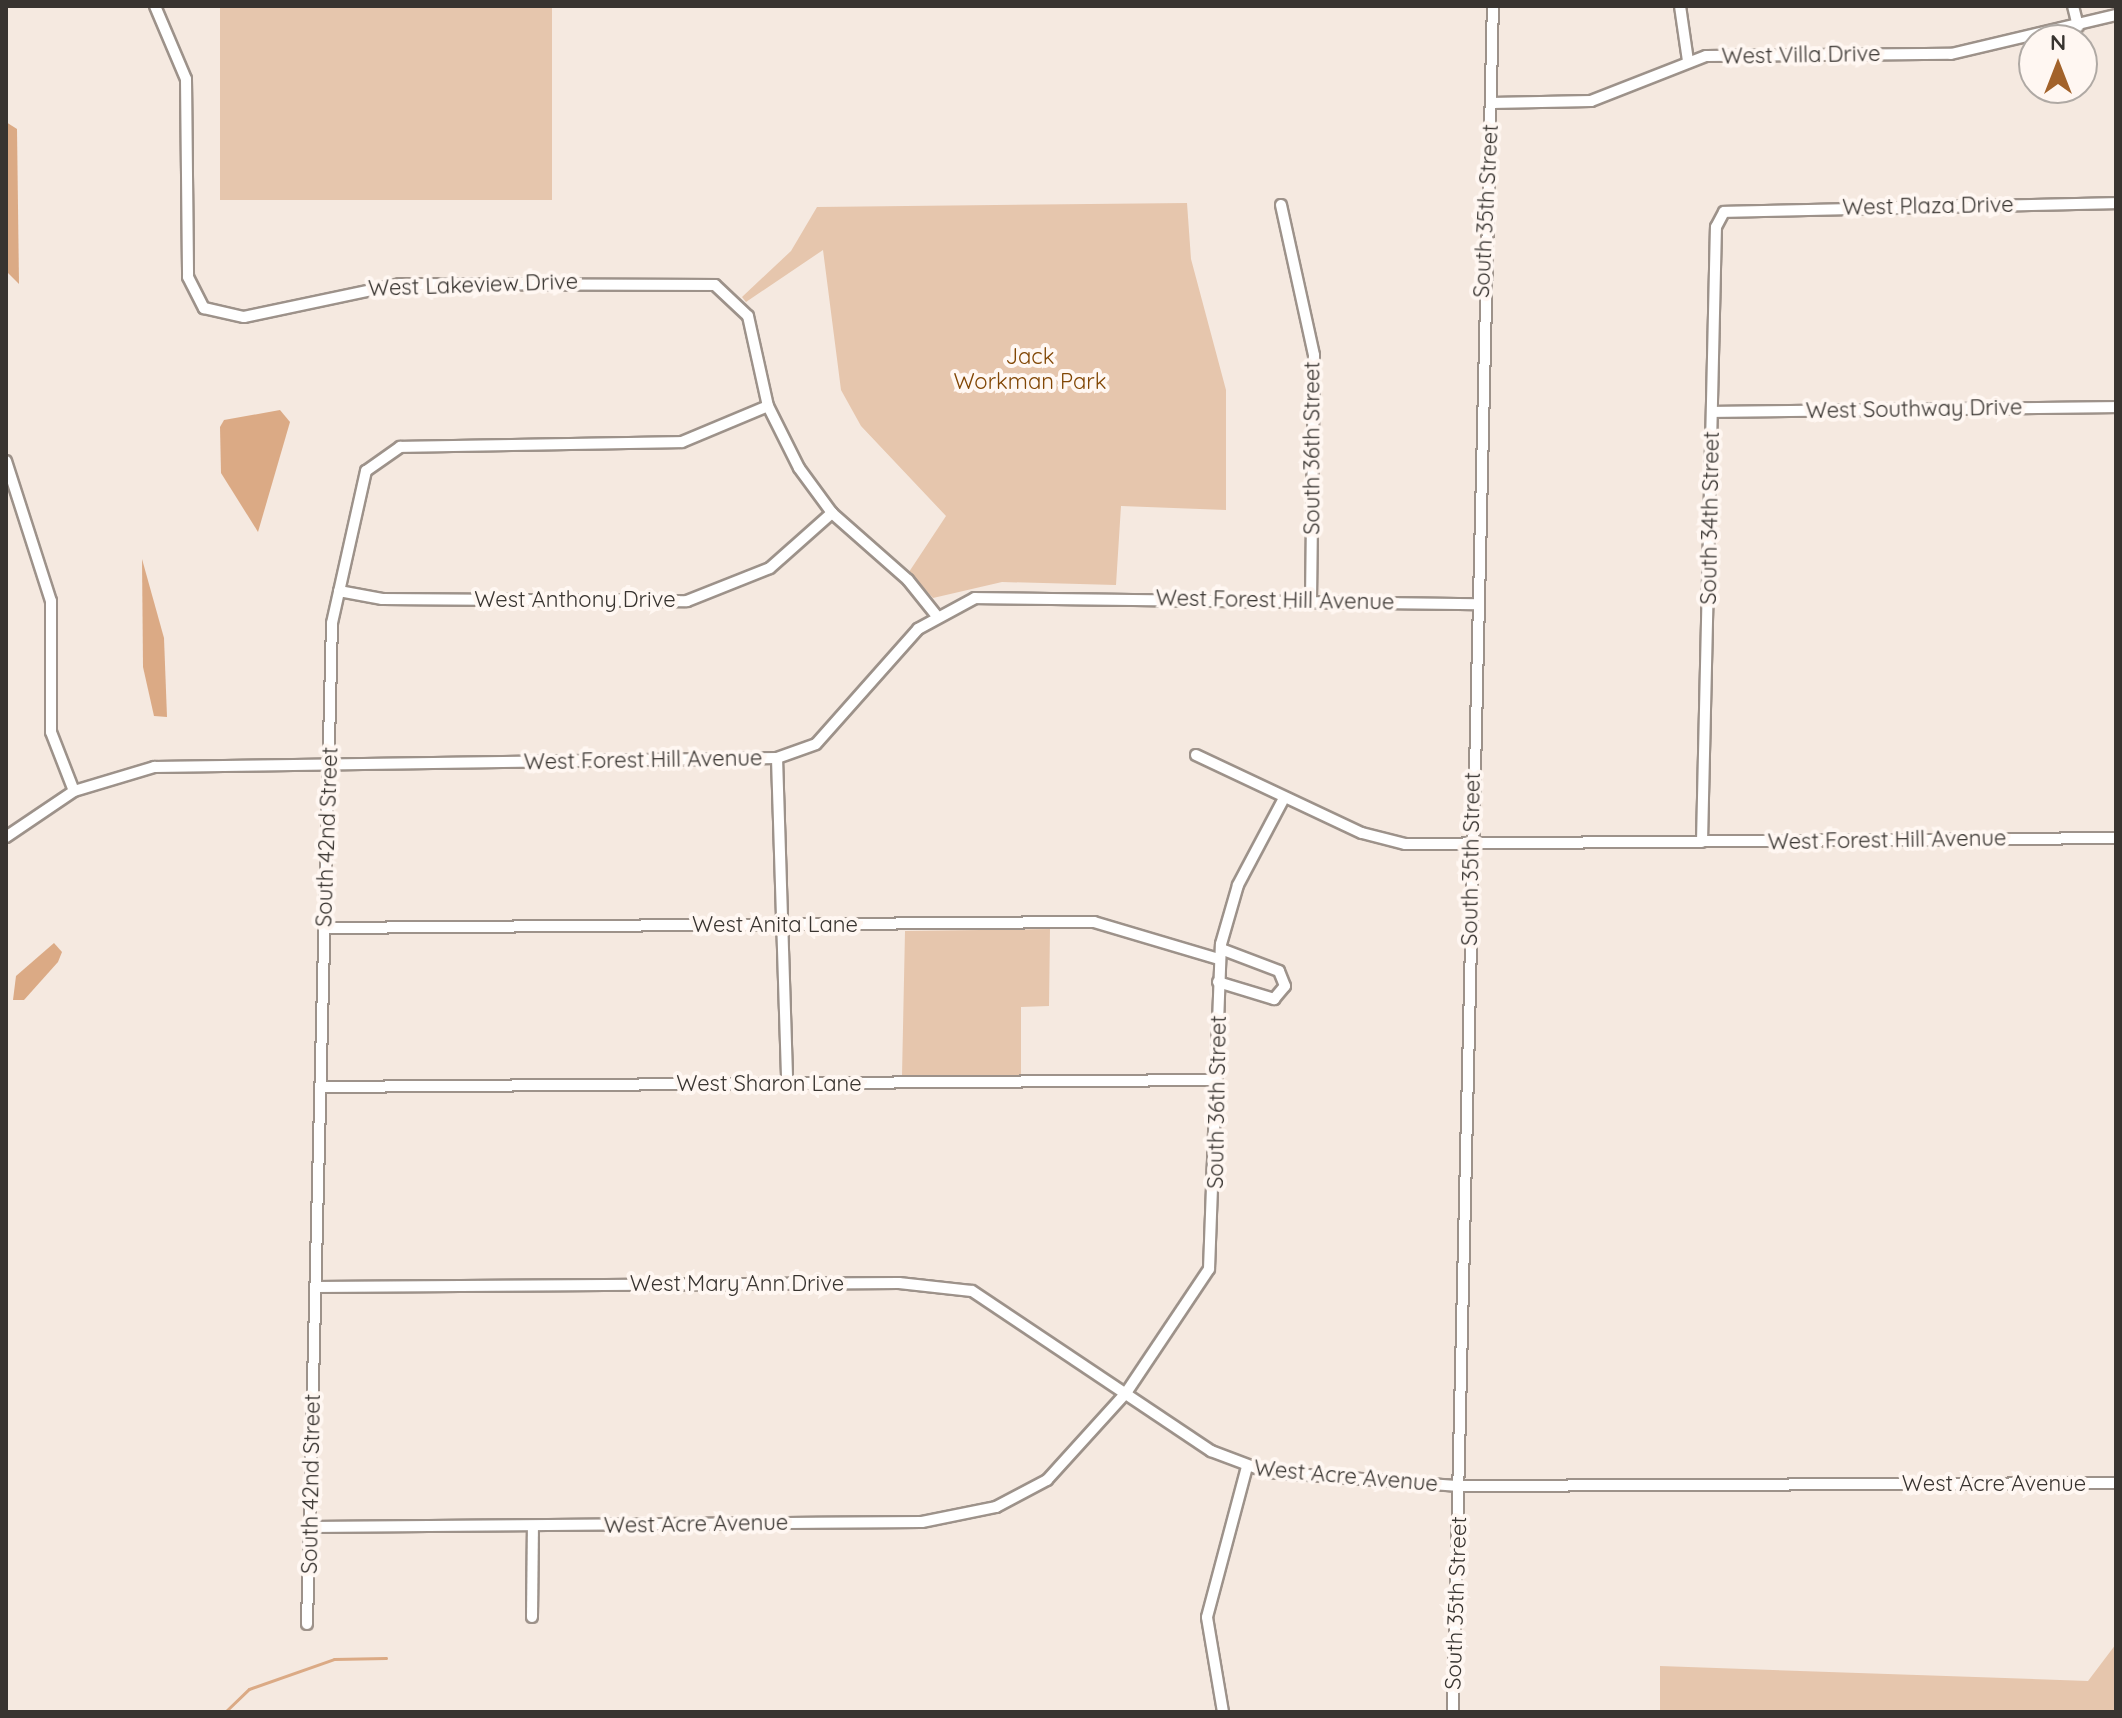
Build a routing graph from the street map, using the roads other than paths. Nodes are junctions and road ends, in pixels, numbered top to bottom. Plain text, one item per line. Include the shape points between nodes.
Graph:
1 (155, 6) edge
2 (1493, 6) edge
3 (1680, 6) edge
4 (2116, 15) edge
5 (2085, 24) edge
6 (2018, 39) edge
7 (1688, 61) junction
8 (1491, 103) junction
9 (2116, 203) edge
10 (1281, 205) dead end
11 (1740, 208) joint
12 (768, 406) junction
13 (2116, 407) edge
14 (1712, 412) junction
15 (6, 461) edge
16 (832, 513) junction
17 (339, 591) junction
18 (1311, 600) junction
19 (1474, 604) junction
20 (936, 615) junction
21 (1196, 755) dead end
22 (777, 758) junction
23 (329, 765) junction
24 (74, 791) junction
25 (1283, 800) junction
26 (6, 837) edge
27 (2116, 838) edge
28 (1702, 842) junction
29 (1471, 845) junction
30 (785, 925) junction
31 (324, 928) junction
32 (1220, 954) junction
33 (1218, 982) junction
34 (1217, 1080) junction
35 (787, 1085) junction
36 (322, 1087) junction
37 (316, 1287) junction
38 (1126, 1393) junction
39 (1247, 1467) junction
40 (2116, 1483) edge
41 (1459, 1486) junction
42 (533, 1526) junction
43 (310, 1527) junction
44 (532, 1617) dead end
45 (307, 1624) dead end
46 (1223, 1712) edge
47 (1453, 1712) edge

1 - 12 street, West Lakeview Drive via 186,79 188,277 204,308 244,317 400,284 692,281 715,285 740,304
2 - 8 street, South 35th Street
3 - 7 street
4 - 5 street, West Villa Drive
6 - 7 street, West Villa Drive via 1951,54
7 - 8 street, West Villa Drive via 1591,101
8 - 19 street, South 35th Street
9 - 11 street, West Plaza Drive
10 - 18 street, South 36th Street via 1314,355
11 - 14 street, South 34th Street via 1724,212 1716,227
12 - 16 street
12 - 17 street, South 42nd Street via 682,442 648,447 400,447 366,471
13 - 14 street, West Southway Drive
14 - 28 street, South 34th Street
15 - 24 street via 48,585 51,732
16 - 17 street, West Anthony Drive via 770,568 687,601 382,599
16 - 20 street via 908,580
17 - 23 street, South 42nd Street
18 - 19 street, West Forest Hill Avenue
18 - 20 street, West Forest Hill Avenue via 1008,595 975,598
19 - 29 street, South 35th Street
20 - 22 street, West Forest Hill Avenue via 816,744
21 - 25 street, West Forest Hill Avenue
22 - 23 street, West Forest Hill Avenue
22 - 30 street
23 - 24 street, West Forest Hill Avenue via 154,767
23 - 31 street, South 42nd Street
24 - 26 street, West Forest Hill Avenue
25 - 29 street, West Forest Hill Avenue via 1391,842
25 - 32 street, South 36th Street via 1238,885
27 - 28 street, West Forest Hill Avenue
28 - 29 street, West Forest Hill Avenue
29 - 41 street, South 35th Street
30 - 31 street, West Anita Lane
30 - 32 street, West Anita Lane via 1111,923
30 - 35 street
31 - 36 street, South 42nd Street
32 - 33 street, South 36th Street
32 - 33 street, West Anita Lane via 1279,971 1285,986 1274,999
33 - 34 street, South 36th Street
34 - 35 street, West Sharon Lane
34 - 38 street, South 36th Street via 1209,1269
35 - 36 street, West Sharon Lane
36 - 37 street, South 42nd Street
37 - 38 street, West Mary Ann Drive via 899,1283 972,1291
37 - 43 street, South 42nd Street
38 - 39 street, West Acre Avenue
38 - 42 street, West Acre Avenue via 1055,1474 969,1515
39 - 41 street, West Acre Avenue
39 - 46 street via 1207,1617
40 - 41 street, West Acre Avenue
41 - 47 street, South 35th Street
42 - 43 street, West Acre Avenue
42 - 44 street
43 - 45 street, South 42nd Street

